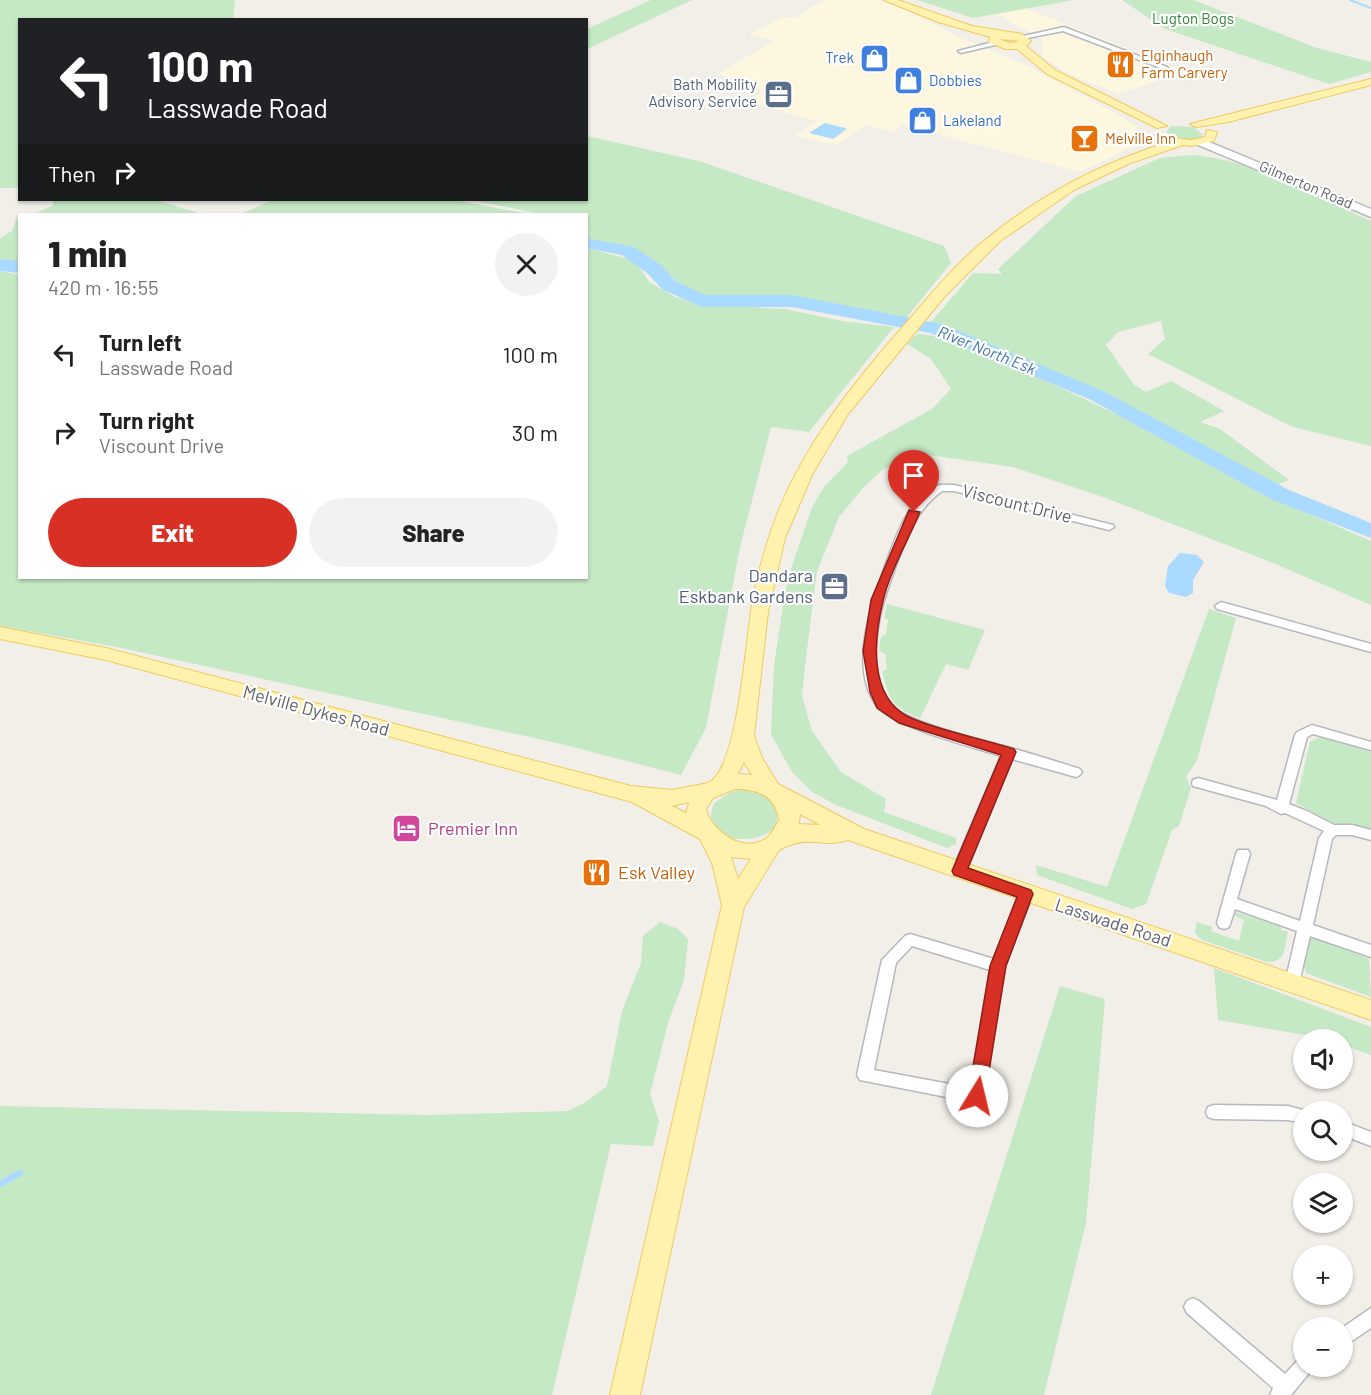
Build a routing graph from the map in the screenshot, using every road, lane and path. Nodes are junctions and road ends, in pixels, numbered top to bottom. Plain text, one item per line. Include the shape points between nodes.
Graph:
1 (889, 0) edge
2 (997, 39) junction
3 (1021, 41) junction
4 (961, 51) dead end
5 (1165, 68) dead end
6 (1371, 82) edge
7 (1228, 119) junction
8 (1196, 124) junction
9 (1169, 126) junction
10 (1207, 138) junction
11 (1181, 142) junction
12 (1139, 154) junction
13 (1371, 213) edge
14 (1109, 527) dead end
15 (1221, 606) dead end
16 (0, 633) edge
17 (1371, 648) edge
18 (744, 735) junction
19 (1371, 746) edge
20 (1009, 752) junction
21 (1076, 772) dead end
22 (1198, 783) dead end
23 (715, 788) junction
24 (775, 791) junction
25 (631, 794) junction
26 (1281, 808) junction
27 (1332, 830) junction
28 (705, 835) junction
29 (856, 835) junction
30 (1371, 836) edge
31 (776, 842) junction
32 (1243, 854) dead end
33 (959, 871) junction
34 (1026, 894) junction
35 (1230, 902) junction
36 (734, 905) junction
37 (1224, 923) dead end
38 (1303, 928) junction
39 (1371, 951) edge
40 (998, 966) junction
41 (1292, 983) junction
42 (1371, 1010) edge
43 (1214, 1112) dead end
44 (1293, 1114) edge
45 (1353, 1132) edge
46 (1371, 1139) edge
47 (1193, 1306) dead end
48 (1371, 1317) edge
49 (1353, 1331) edge
50 (1294, 1377) edge
51 (1282, 1390) edge
52 (625, 1395) edge

1 - 2 main road
2 - 3 main road
2 - 4 street
3 - 5 street via 1064,28
3 - 9 main road via 1051,72
6 - 7 main road
7 - 8 main road
7 - 10 main road
8 - 9 main road
8 - 10 main road
9 - 11 main road
9 - 12 main road
10 - 11 main road
10 - 13 main road, Gilmerton Road via 1240,158
11 - 12 main road
12 - 18 main road via 1069,187 1019,220 971,260 846,403 796,489 767,573
14 - 20 street, Viscount Drive via 946,487 934,491 911,516 877,600 870,651 876,692 882,704 904,720
15 - 17 street via 1247,608
16 - 25 main road, Melville Dykes Road via 106,654
18 - 23 main road via 735,759
18 - 24 main road via 752,759
19 - 26 street via 1312,729 1301,735
20 - 21 street, Viscount Drive
20 - 33 street
22 - 26 street
23 - 24 main road via 746,781
23 - 25 main road, Melville Dykes Road via 672,798
23 - 28 main road via 698,803 696,816
24 - 29 main road, Lasswade Road
24 - 31 main road via 786,802 790,821
25 - 28 main road, Melville Dykes Road
26 - 27 street
27 - 30 street via 1340,828
27 - 38 street via 1326,838
28 - 31 main road via 723,847 740,851 757,850
28 - 36 main road via 723,862
29 - 31 main road, Lasswade Road via 799,832
29 - 33 main road, Lasswade Road
31 - 36 main road
32 - 35 street
33 - 34 main road, Lasswade Road
34 - 40 street
34 - 41 main road, Lasswade Road
35 - 37 street
35 - 38 street
36 - 52 main road
38 - 39 street
38 - 41 street
40 - 40 street via 977,1096 865,1075 889,960 910,940
41 - 42 main road, Lasswade Road
43 - 44 street
45 - 46 street
47 - 51 street
48 - 49 street
50 - 51 street

